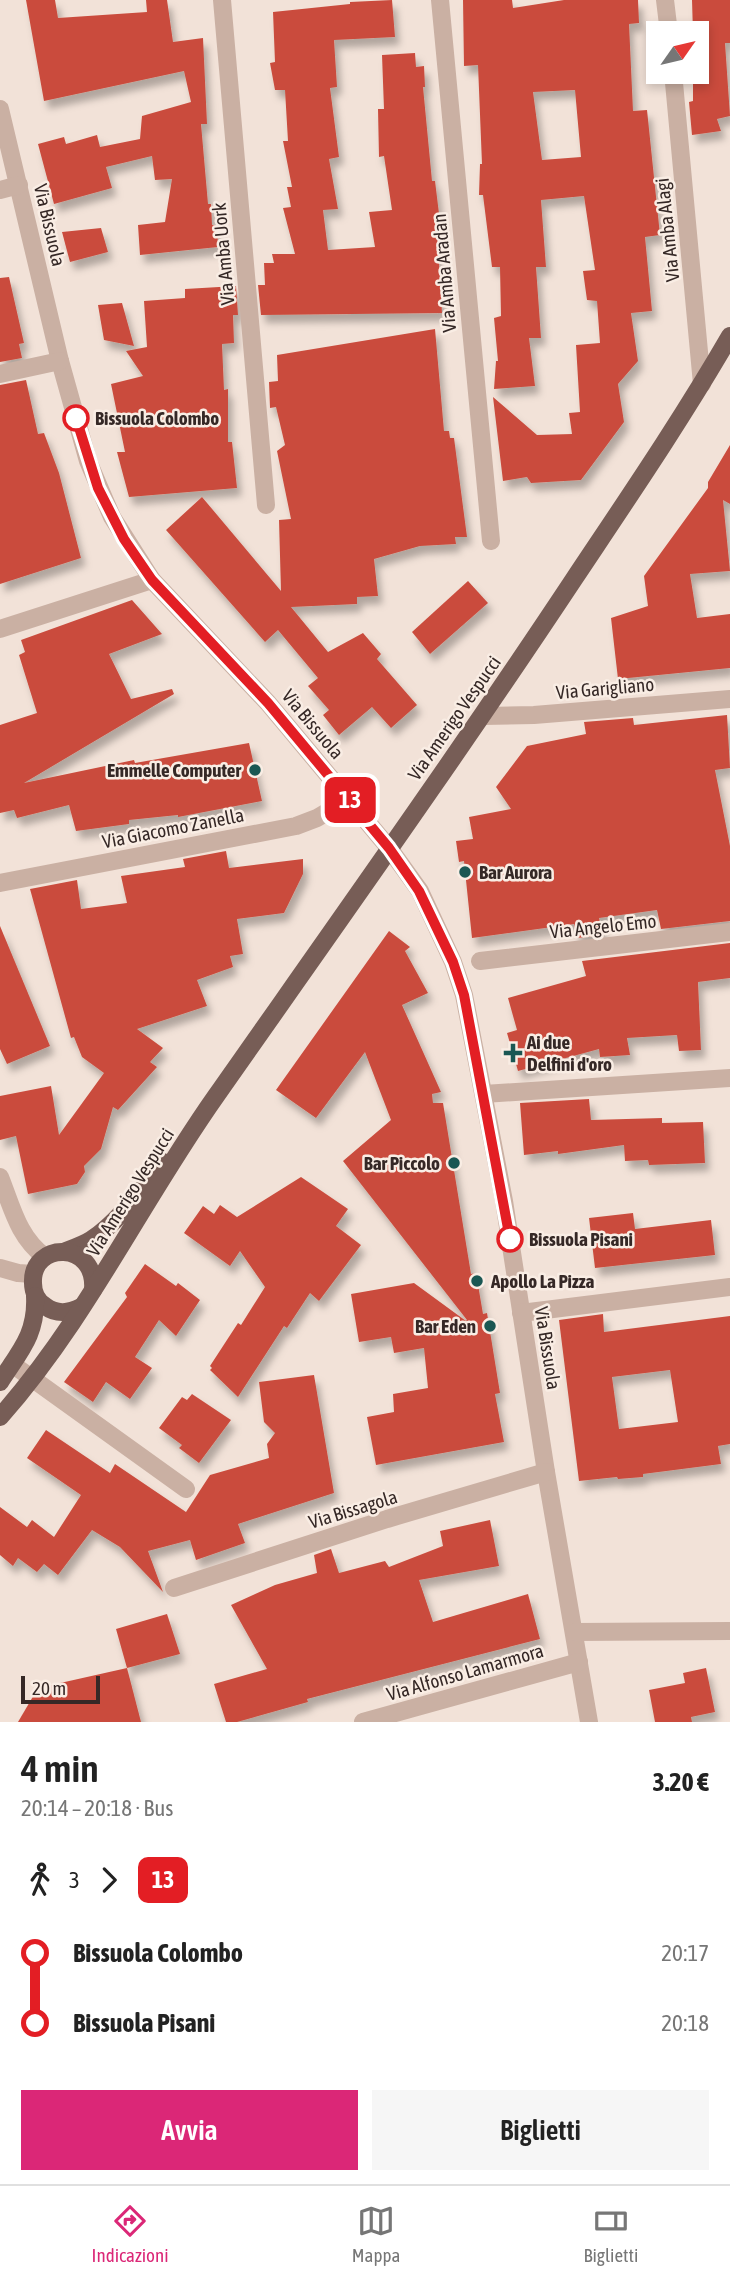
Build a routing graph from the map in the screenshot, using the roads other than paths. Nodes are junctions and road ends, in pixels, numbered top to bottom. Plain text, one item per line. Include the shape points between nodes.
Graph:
1 (222, 0) edge
2 (440, 0) edge
3 (665, 0) edge
4 (668, 21) edge
5 (674, 84) edge
6 (0, 109) edge
7 (19, 185) junction
8 (0, 190) edge
9 (730, 336) edge
10 (60, 361) junction
11 (0, 374) edge
12 (702, 384) junction
13 (266, 505) dead end
14 (491, 541) dead end
15 (152, 580) junction
16 (0, 629) edge
17 (730, 699) edge
18 (483, 716) junction
19 (349, 799) junction
20 (389, 848) junction
21 (0, 883) edge
22 (730, 932) edge
23 (480, 961) dead end
24 (730, 1079) edge
25 (484, 1094) junction
26 (201, 1117) junction
27 (0, 1177) edge
28 (66, 1251) junction
29 (45, 1257) junction
30 (0, 1268) edge
31 (33, 1274) junction
32 (730, 1287) edge
33 (93, 1290) junction
34 (35, 1296) junction
35 (81, 1307) junction
36 (521, 1313) junction
37 (12, 1364) junction
38 (33, 1380) junction
39 (0, 1382) edge
40 (0, 1417) edge
41 (547, 1472) junction
42 (186, 1489) dead end
43 (174, 1588) dead end
44 (730, 1631) edge
45 (575, 1632) junction
46 (579, 1662) junction
47 (363, 1722) edge
48 (589, 1722) edge

1 - 13 street, Via Amba Uork
2 - 14 street, Via Amba Aradan
3 - 4 street
5 - 12 street, Via Amba Alagi
6 - 7 street, Via Bissuola
7 - 8 street
7 - 10 street, Via Bissuola
9 - 12 main road, Via Amerigo Vespucci
10 - 11 street
10 - 15 street, Via Bissuola via 98,488
12 - 18 main road, Via Amerigo Vespucci
15 - 16 street
15 - 19 street, Via Bissuola via 268,703
17 - 18 street, Via Garigliano
18 - 20 main road, Via Amerigo Vespucci
19 - 20 street, Via Bissuola
19 - 21 street, Via Giacomo Zanella via 296,826
20 - 25 street, Via Bissuola via 419,891 453,962
20 - 26 main road, Via Amerigo Vespucci
22 - 23 street, Via Angelo Emo
24 - 25 street
25 - 36 street, Via Bissuola
26 - 28 main road, Via Amerigo Vespucci via 116,1219 89,1241
26 - 33 main road, Via Amerigo Vespucci
27 - 29 street via 24,1237
28 - 29 main road, Via Amerigo Vespucci
28 - 33 main road, Via Amerigo Vespucci via 85,1260
29 - 31 main road
30 - 31 street
31 - 34 main road
32 - 36 street
33 - 35 main road, Via Amerigo Vespucci
34 - 35 main road via 61,1313
34 - 37 main road via 34,1324
35 - 38 main road, Via Amerigo Vespucci
36 - 41 street, Via Bissuola
37 - 38 street
37 - 39 main road
38 - 40 main road, Via Amerigo Vespucci
38 - 42 street
41 - 43 street, Via Bissagola
41 - 45 street, Via Bissuola
44 - 45 street
45 - 46 street, Via Bissuola
46 - 47 street, Via Alfonso Lamarmora
46 - 48 street, Via Bissuola

